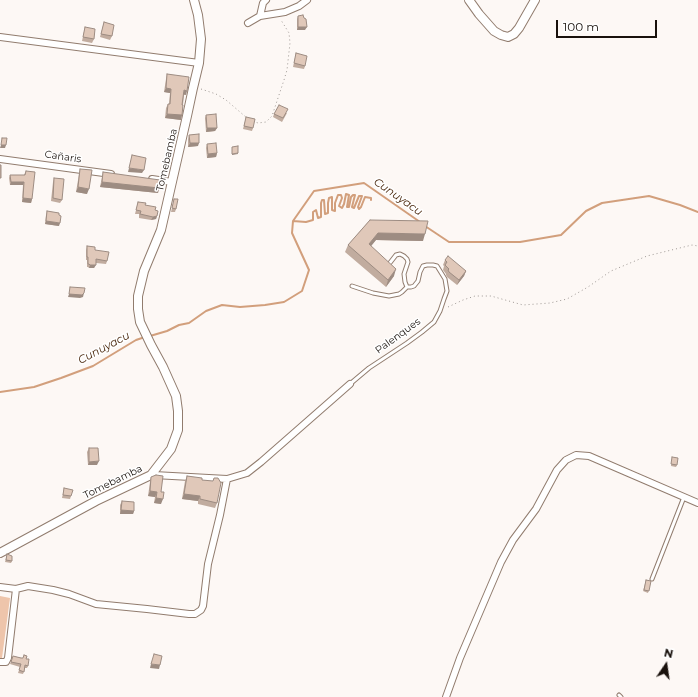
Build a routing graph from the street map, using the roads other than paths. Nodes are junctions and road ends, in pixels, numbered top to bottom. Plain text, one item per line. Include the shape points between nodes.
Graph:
1 (194, 0) edge
2 (266, 0) edge
3 (307, 0) edge
4 (469, 0) edge
5 (535, 0) edge
6 (260, 16) junction
7 (248, 22) dead end
8 (0, 37) edge
9 (199, 63) junction
10 (0, 159) edge
11 (117, 175) edge
12 (148, 179) edge
13 (172, 182) junction
14 (389, 264) edge
15 (352, 286) dead end
16 (407, 287) junction
17 (350, 384) joint
18 (151, 475) junction
19 (227, 479) junction
20 (684, 497) junction
21 (698, 503) edge
22 (0, 553) edge
23 (652, 579) dead end
24 (0, 587) edge
25 (16, 589) junction
26 (0, 662) edge
27 (446, 697) edge

1 - 9 street, Tomebamba via 201,39
2 - 6 street
3 - 6 street via 285,12
4 - 5 street via 494,31 508,37 519,28
6 - 7 street
8 - 9 street
9 - 13 street, Tomebamba
10 - 11 street, Cañaris
12 - 13 street
13 - 18 street, Tomebamba via 161,230 144,271 138,296 140,322 164,367 176,396 178,411 178,430 171,449
14 - 16 lane via 396,255 400,254 407,259 404,278
15 - 16 lane via 389,296 399,294
16 - 17 lane, Palenques via 414,286 418,281 423,266 437,266 445,279 446,291 434,322
17 - 19 street, Palenques via 251,470
18 - 19 street, Palenques
18 - 22 street, Tomebamba via 96,501
19 - 25 street via 208,564 203,606 202,610 195,614 96,604 69,594 28,586
20 - 21 street
20 - 23 lane
20 - 27 street via 589,456 576,454 566,460 557,470 536,509 513,540 501,562
24 - 25 street
25 - 26 street via 8,658 6,662

